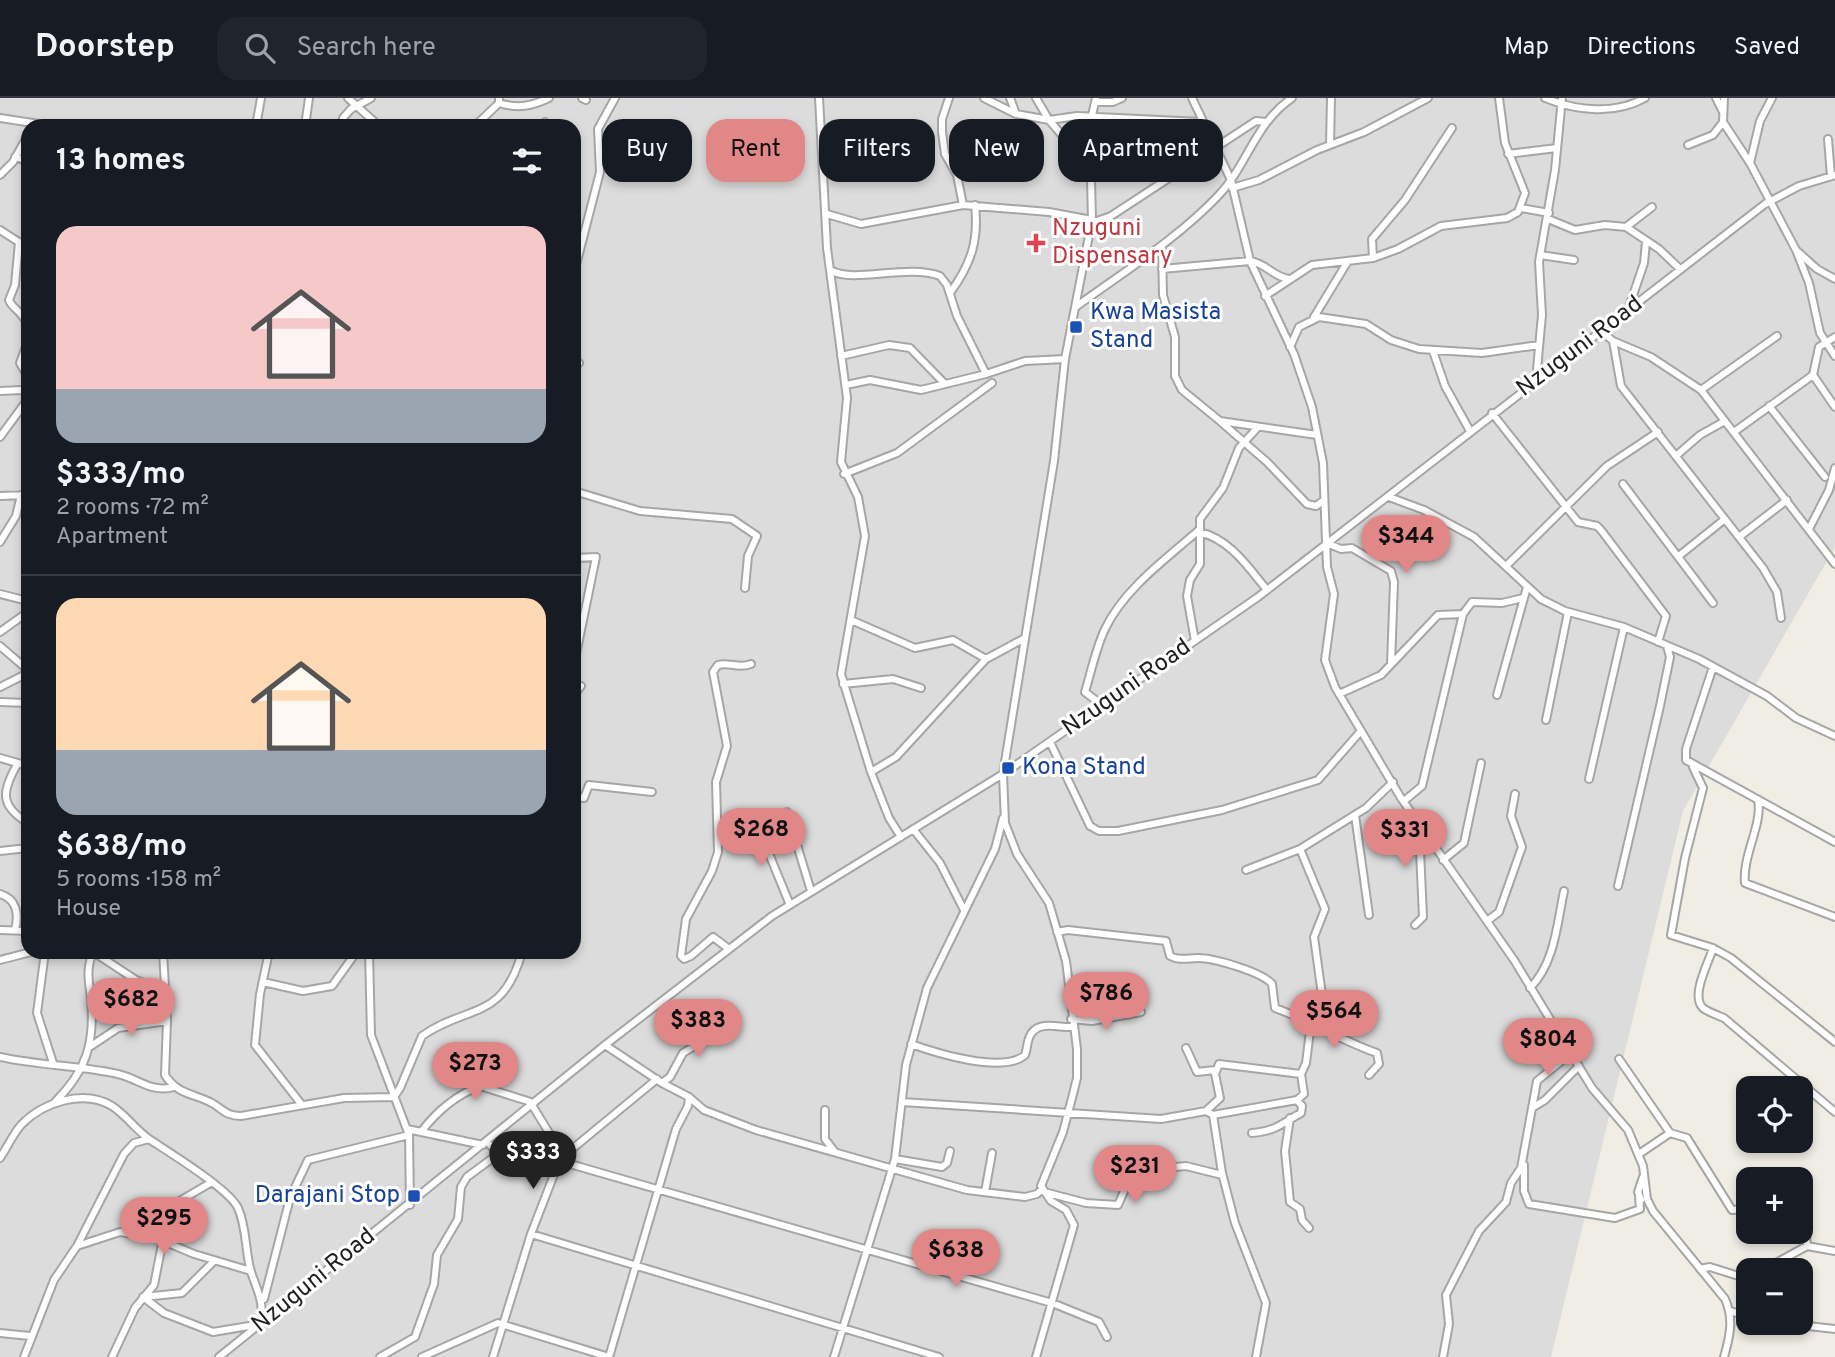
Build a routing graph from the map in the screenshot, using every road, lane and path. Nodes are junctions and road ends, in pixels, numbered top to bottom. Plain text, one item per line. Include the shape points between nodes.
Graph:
1 (261, 98) edge
2 (309, 98) edge
3 (348, 98) edge
4 (371, 98) edge
5 (549, 98) edge
6 (615, 98) edge
7 (821, 98) edge
8 (949, 98) edge
9 (984, 98) edge
10 (1010, 98) edge
11 (1036, 98) edge
12 (1122, 98) edge
13 (1192, 98) edge
14 (1331, 98) edge
15 (1428, 98) edge
16 (1499, 98) edge
17 (1545, 98) edge
18 (1645, 98) edge
19 (1716, 98) edge
20 (1724, 98) edge
21 (1772, 98) edge
22 (1289, 99) edge
23 (1096, 100) edge
24 (499, 101) edge
25 (1562, 101) edge
26 (356, 107) junction
27 (1723, 112) junction
28 (1016, 114) junction
29 (1092, 116) junction
30 (0, 118) edge
31 (257, 119) edge
32 (306, 119) edge
33 (343, 119) edge
34 (371, 119) edge
35 (482, 119) edge
36 (1091, 119) edge
37 (1146, 119) edge
38 (1199, 119) edge
39 (1049, 120) junction
40 (1266, 122) junction
41 (1723, 122) junction
42 (21, 123) edge
43 (1452, 128) dead end
44 (1058, 130) edge
45 (1828, 139) dead end
46 (1223, 143) edge
47 (1330, 145) junction
48 (1688, 145) dead end
49 (21, 146) edge
50 (1558, 148) junction
51 (1508, 154) junction
52 (15, 156) junction
53 (21, 158) edge
54 (1750, 163) junction
55 (1223, 165) edge
56 (0, 175) edge
57 (1833, 175) edge
58 (1090, 182) edge
59 (1164, 182) edge
60 (1231, 184) junction
61 (1769, 202) junction
62 (963, 205) junction
63 (975, 205) junction
64 (1652, 207) dead end
65 (1521, 208) junction
66 (827, 214) junction
67 (1548, 216) junction
68 (1092, 220) junction
69 (1626, 228) junction
70 (0, 230) edge
71 (583, 236) joint
72 (19, 242) joint
73 (1646, 242) junction
74 (581, 244) edge
75 (1162, 246) junction
76 (1796, 250) junction
77 (1540, 255) junction
78 (1373, 258) junction
79 (1574, 260) dead end
80 (1250, 261) junction
81 (1348, 261) junction
82 (1162, 268) junction
83 (1681, 269) junction
84 (832, 271) junction
85 (1289, 279) junction
86 (1835, 279) edge
87 (950, 293) junction
88 (1265, 296) junction
89 (1076, 306) junction
90 (1628, 310) junction
91 (21, 311) edge
92 (1314, 317) junction
93 (1601, 331) junction
94 (1777, 336) dead end
95 (1835, 337) edge
96 (1612, 341) junction
97 (1825, 342) junction
98 (1539, 345) junction
99 (1290, 347) junction
100 (1433, 351) junction
101 (841, 356) junction
102 (1835, 356) edge
103 (1065, 359) junction
104 (986, 374) junction
105 (1813, 375) junction
106 (1536, 380) junction
107 (992, 383) dead end
108 (945, 384) junction
109 (846, 386) junction
110 (21, 390) edge
111 (1701, 390) junction
112 (0, 391) edge
113 (1769, 407) junction
114 (1835, 407) edge
115 (21, 408) edge
116 (1492, 413) junction
117 (1220, 421) junction
118 (1725, 421) junction
119 (1258, 427) junction
120 (1470, 431) junction
121 (1658, 432) junction
122 (1734, 432) junction
123 (1317, 435) junction
124 (0, 437) edge
125 (1243, 443) junction
126 (1677, 455) junction
127 (1835, 468) edge
128 (844, 474) junction
129 (1825, 477) dead end
130 (1623, 484) dead end
131 (581, 493) edge
132 (21, 495) edge
133 (0, 496) edge
134 (1389, 497) junction
135 (1787, 500) junction
136 (1323, 501) junction
137 (21, 504) edge
138 (1566, 508) junction
139 (1725, 519) junction
140 (1809, 529) junction
141 (1199, 531) junction
142 (1739, 537) junction
143 (0, 542) edge
144 (1328, 545) junction
145 (1680, 555) junction
146 (581, 558) edge
147 (1835, 564) edge
148 (1506, 566) junction
149 (1527, 587) junction
150 (745, 588) dead end
151 (1267, 590) junction
152 (0, 594) edge
153 (1523, 598) junction
154 (21, 599) edge
155 (1713, 603) dead end
156 (1568, 612) junction
157 (1463, 614) junction
158 (21, 617) edge
159 (1781, 618) dead end
160 (850, 620) junction
161 (1624, 627) junction
162 (581, 630) edge
163 (0, 632) edge
164 (1026, 638) junction
165 (1195, 640) junction
166 (1658, 642) junction
167 (0, 646) edge
168 (1667, 646) junction
169 (986, 659) junction
170 (751, 664) dead end
171 (1391, 664) junction
172 (21, 665) edge
173 (1713, 667) junction
174 (21, 675) edge
175 (843, 684) junction
176 (0, 687) edge
177 (922, 688) dead end
178 (1339, 694) junction
179 (1497, 695) dead end
180 (0, 702) edge
181 (21, 702) edge
182 (1102, 705) junction
183 (1546, 720) dead end
184 (1360, 732) junction
185 (1835, 736) edge
186 (1050, 742) junction
187 (0, 758) edge
188 (18, 763) junction
189 (1481, 763) dead end
190 (21, 764) edge
191 (1693, 766) junction
192 (871, 772) junction
193 (1003, 774) junction
194 (1589, 779) dead end
195 (1393, 782) junction
196 (652, 792) dead end
197 (1515, 794) dead end
198 (2, 798) edge
199 (581, 798) edge
200 (1758, 800) junction
201 (1404, 801) junction
202 (787, 813) dead end
203 (1355, 815) junction
204 (1003, 816) junction
205 (21, 819) edge
206 (756, 821) dead end
207 (913, 830) junction
208 (1428, 835) junction
209 (901, 837) junction
210 (1835, 842) edge
211 (21, 848) edge
212 (1300, 849) junction
213 (0, 850) edge
214 (1443, 860) junction
215 (1246, 870) dead end
216 (1618, 886) dead end
217 (811, 891) junction
218 (1564, 891) dead end
219 (0, 894) edge
220 (790, 905) junction
221 (964, 910) junction
222 (1369, 915) dead end
223 (1835, 916) edge
224 (1487, 921) junction
225 (1415, 925) dead end
226 (0, 930) edge
227 (15, 930) junction
228 (21, 930) edge
229 (1057, 932) junction
230 (1713, 948) junction
231 (729, 949) junction
232 (21, 955) edge
233 (44, 959) edge
234 (91, 959) edge
235 (104, 959) edge
236 (163, 959) edge
237 (268, 959) edge
238 (350, 959) edge
239 (359, 959) edge
240 (368, 959) edge
241 (519, 959) edge
242 (0, 960) edge
243 (367, 970) junction
244 (263, 982) junction
245 (1530, 988) junction
246 (163, 991) junction
247 (1141, 1012) dead end
248 (167, 1021) junction
249 (1312, 1022) junction
250 (1072, 1023) junction
251 (731, 1024) dead end
252 (1835, 1042) edge
253 (911, 1044) junction
254 (605, 1045) junction
255 (91, 1046) junction
256 (1186, 1048) dead end
257 (1570, 1054) junction
258 (0, 1057) edge
259 (1619, 1059) dead end
260 (53, 1063) junction
261 (1579, 1066) junction
262 (80, 1068) junction
263 (1215, 1070) junction
264 (1301, 1074) junction
265 (1369, 1075) dead end
266 (659, 1081) junction
267 (174, 1087) junction
268 (394, 1097) junction
269 (689, 1097) junction
270 (1297, 1100) junction
271 (55, 1102) junction
272 (902, 1102) junction
273 (533, 1104) junction
274 (302, 1105) junction
275 (1532, 1108) junction
276 (825, 1110) dead end
277 (1206, 1111) junction
278 (1835, 1112) edge
279 (1068, 1114) junction
280 (1213, 1115) junction
281 (1290, 1118) junction
282 (408, 1132) junction
283 (421, 1132) junction
284 (1251, 1133) dead end
285 (1670, 1133) junction
286 (149, 1139) junction
287 (485, 1144) junction
288 (950, 1151) dead end
289 (992, 1153) dead end
290 (836, 1154) junction
291 (1639, 1154) junction
292 (0, 1158) edge
293 (895, 1159) junction
294 (1523, 1159) junction
295 (560, 1160) junction
296 (892, 1171) junction
297 (1223, 1175) junction
298 (1643, 1175) junction
299 (212, 1182) junction
300 (659, 1188) junction
301 (1042, 1191) junction
302 (985, 1192) junction
303 (1639, 1198) junction
304 (410, 1205) junction
305 (1652, 1208) junction
306 (1736, 1210) edge
307 (1309, 1227) dead end
308 (531, 1234) junction
309 (164, 1241) junction
310 (77, 1246) junction
311 (1807, 1246) joint
312 (868, 1248) junction
313 (1835, 1251) edge
314 (1785, 1258) edge
315 (214, 1261) junction
316 (637, 1266) junction
317 (1700, 1269) junction
318 (251, 1271) junction
319 (1736, 1275) edge
320 (143, 1297) junction
321 (263, 1301) junction
322 (1052, 1303) junction
323 (1730, 1311) junction
324 (1736, 1313) edge
325 (261, 1324) junction
326 (503, 1324) junction
327 (844, 1327) junction
328 (1813, 1327) edge
329 (1835, 1329) edge
330 (0, 1333) edge
331 (30, 1336) junction
332 (1107, 1337) dead end
333 (24, 1357) edge
334 (113, 1357) edge
335 (219, 1357) edge
336 (380, 1357) edge
337 (422, 1357) edge
338 (493, 1357) edge
339 (609, 1357) edge
340 (834, 1357) edge
341 (939, 1357) edge
342 (1036, 1357) edge
343 (1256, 1357) edge
344 (1443, 1357) edge
345 (1724, 1357) edge

1 - 31 street
2 - 32 street
3 - 26 street
4 - 26 street
5 - 24 street via 523,107
6 - 71 street via 598,129 600,172
7 - 66 street
8 - 62 street via 942,132
9 - 28 street
10 - 28 street
11 - 39 street
12 - 23 street via 1113,103
13 - 38 street
14 - 47 street
15 - 47 street
16 - 51 street
17 - 25 street
18 - 25 street via 1618,109
19 - 27 street
20 - 27 street
21 - 54 street via 1760,121
22 - 40 street
23 - 29 street
24 - 35 street
25 - 50 street
26 - 33 street
26 - 34 street
27 - 41 street
28 - 39 street
29 - 36 street
29 - 37 street
29 - 39 street
30 - 42 street
39 - 44 street
40 - 46 street via 1256,121
40 - 60 street
41 - 48 street via 1709,138
41 - 54 street
43 - 78 street via 1405,200 1372,239
45 - 57 street
47 - 60 street via 1259,180
49 - 52 street
50 - 51 street
50 - 67 street
51 - 65 street via 1525,193
52 - 53 street
52 - 56 street
54 - 61 street
55 - 60 street
57 - 61 street, Nzuguni Road
58 - 68 street
59 - 68 street via 1111,216
60 - 75 street
60 - 80 street
61 - 76 street
61 - 83 street, Nzuguni Road
62 - 63 street
62 - 66 street via 861,224
63 - 68 street
63 - 87 street via 977,239 971,262
64 - 69 street
65 - 67 street
65 - 78 street via 1507,218 1441,226
66 - 84 street
67 - 69 street via 1575,230 1605,225
67 - 77 street
68 - 89 street
69 - 73 street
70 - 72 street
71 - 74 street
72 - 91 street via 9,300
73 - 83 street
73 - 90 street
75 - 82 street
75 - 89 street
76 - 86 street
76 - 97 street
77 - 79 street
77 - 98 street
78 - 81 street
80 - 82 street
80 - 85 street
80 - 88 street
81 - 85 street via 1312,265
81 - 92 street
82 - 117 street via 1163,295 1175,337 1175,376 1182,390
83 - 90 street, Nzuguni Road
84 - 87 street via 935,274
84 - 101 street
85 - 88 street
87 - 104 street
88 - 99 street
89 - 103 street
90 - 93 street, Nzuguni Road
92 - 99 street via 1299,327
92 - 100 street via 1361,323 1391,340
93 - 96 street
93 - 106 street, Nzuguni Road
94 - 111 street
95 - 97 street
96 - 111 street via 1651,357
96 - 121 street via 1618,380
97 - 102 street
97 - 105 street via 1817,350
98 - 100 street via 1482,353
98 - 106 street
99 - 123 street
100 - 120 street
101 - 108 street via 889,345 910,348
101 - 109 street
103 - 104 street via 1025,361
103 - 164 street
104 - 108 street
105 - 113 street
105 - 114 street
106 - 116 street, Nzuguni Road
107 - 128 street via 897,453
108 - 109 street via 915,390 870,380
109 - 128 street
110 - 112 street
111 - 118 street
113 - 122 street
113 - 129 street
115 - 124 street
116 - 120 street, Nzuguni Road
116 - 138 street
117 - 119 street
117 - 125 street
118 - 122 street
118 - 126 street
119 - 123 street
119 - 125 street
120 - 134 street, Nzuguni Road
121 - 126 street
121 - 138 street via 1607,466
122 - 135 street
123 - 136 street
125 - 136 street via 1307,504 1316,506
125 - 141 street via 1223,488 1201,516
126 - 139 street
127 - 140 street
128 - 160 street via 858,497 865,536
130 - 145 street
131 - 150 street via 640,511 740,522 757,536 748,556
132 - 133 street
134 - 144 street, Nzuguni Road
134 - 148 street via 1459,528
135 - 140 street
135 - 142 street
136 - 144 street
137 - 143 street
138 - 148 street
138 - 166 street via 1578,522 1601,530 1666,616
139 - 142 street
139 - 145 street
140 - 147 street
141 - 151 street via 1227,545
141 - 165 street via 1200,564 1187,596
141 - 182 street via 1153,570 1106,627 1085,692
142 - 159 street via 1777,592
144 - 151 street, Nzuguni Road
144 - 171 street via 1352,548 1391,571
144 - 178 street via 1334,594 1325,660
145 - 155 street
146 - 162 street via 596,557
148 - 149 street
149 - 153 street
149 - 156 street
151 - 165 street, Nzuguni Road
152 - 154 street
153 - 157 street via 1472,602
153 - 179 street
156 - 161 street
156 - 183 street
157 - 171 street via 1438,615
157 - 201 street via 1422,786
158 - 163 street
160 - 169 street via 915,648 953,640
160 - 175 street via 840,667
161 - 166 street
161 - 194 street
164 - 169 street
164 - 193 street
165 - 182 street, Nzuguni Road
166 - 168 street
167 - 172 street
168 - 173 street
168 - 216 street via 1667,669
169 - 192 street via 896,757
170 - 231 street via 727,663 713,672 727,747 716,782 718,852 686,919 681,956 691,956 713,937
171 - 178 street via 1381,675
173 - 185 street via 1767,696 1796,718
173 - 191 street via 1686,749 1686,760
174 - 176 street
175 - 177 street via 894,679
175 - 192 street
178 - 184 street
180 - 181 street
182 - 186 street, Nzuguni Road
184 - 186 street via 1318,780 1222,810 1118,831 1090,826
184 - 195 street
186 - 193 street, Nzuguni Road
187 - 188 street
188 - 190 street
188 - 198 street
189 - 214 street via 1464,843
191 - 200 street
191 - 230 street via 1703,788 1671,935
192 - 209 street
193 - 204 street
193 - 207 street, Nzuguni Road
195 - 201 street
195 - 203 street
196 - 199 street via 589,785
197 - 224 street via 1511,816 1522,847 1499,912
198 - 205 street via 9,811
200 - 210 street
200 - 223 street via 1745,883
201 - 208 street
202 - 217 street
203 - 212 street
203 - 222 street
204 - 221 street via 995,849
204 - 229 street via 1017,854 1049,903
206 - 220 street
207 - 209 street, Nzuguni Road
207 - 221 street via 936,857
208 - 214 street
208 - 225 street via 1420,851 1423,917
209 - 217 street, Nzuguni Road
211 - 213 street
212 - 215 street
212 - 249 street via 1325,909 1314,937 1322,995
214 - 224 street
217 - 220 street, Nzuguni Road
218 - 245 street via 1549,959
219 - 227 street via 16,906
220 - 231 street, Nzuguni Road
221 - 253 street via 933,970
224 - 245 street
226 - 227 street
227 - 228 street
229 - 249 street via 1166,941 1175,959 1201,958 1263,976 1272,984 1275,1008
229 - 250 street via 1066,965
230 - 252 street
230 - 278 street via 1699,1002
231 - 254 street, Nzuguni Road
232 - 242 street
233 - 260 street via 37,1013
234 - 255 street
235 - 246 street
236 - 246 street
237 - 244 street
238 - 244 street via 332,986 307,991
239 - 243 street
240 - 243 street
241 - 268 street via 490,1006 422,1036
243 - 268 street via 371,1035
244 - 274 street via 255,1045
245 - 257 street
246 - 248 street
247 - 250 street
248 - 255 street via 118,1028
248 - 267 street via 163,1068
249 - 264 street
249 - 265 street via 1377,1053 1379,1064
250 - 253 street via 1034,1030 1025,1055 1008,1061 982,1062
250 - 279 street via 1077,1078
251 - 266 street via 683,1053 670,1077
253 - 272 street
254 - 266 street
254 - 273 street, Nzuguni Road
255 - 262 street
256 - 263 street via 1197,1072
257 - 261 street
257 - 275 street via 1539,1078
258 - 260 street
259 - 285 street
260 - 262 street
261 - 275 street
261 - 291 street via 1600,1101 1628,1130
262 - 267 street via 120,1074 155,1090
262 - 271 street
263 - 264 street via 1227,1064
263 - 277 street via 1220,1098
264 - 270 street via 1304,1094
266 - 269 street
266 - 295 street
267 - 274 street via 232,1116
268 - 274 street
268 - 282 street
269 - 290 street via 704,1110
269 - 300 street
270 - 280 street
270 - 281 street via 1303,1109
271 - 286 street via 102,1101
271 - 292 street via 21,1126
272 - 279 street
272 - 293 street
273 - 283 street via 480,1086 457,1096
273 - 287 street, Nzuguni Road
273 - 295 street via 551,1136 547,1156
275 - 294 street
276 - 290 street via 825,1139
277 - 279 street via 1161,1119
277 - 280 street
279 - 301 street via 1043,1176
280 - 297 street
281 - 284 street via 1277,1130
281 - 307 street via 1285,1151 1290,1202 1300,1209
282 - 283 street
282 - 304 street
282 - 321 street via 308,1160 290,1198
283 - 287 street
285 - 291 street
285 - 306 street via 1690,1141
286 - 299 street
286 - 310 street via 134,1143 124,1154
287 - 304 street, Nzuguni Road
287 - 336 street via 495,1150 494,1157 467,1177 461,1188 458,1219 437,1255 434,1284 415,1337
288 - 293 street via 942,1167
289 - 302 street
290 - 296 street
291 - 298 street
293 - 296 street
294 - 303 street via 1529,1203 1615,1218 1640,1209
294 - 344 street via 1506,1202 1479,1231 1446,1295 1449,1324
295 - 300 street
295 - 308 street
296 - 302 street
296 - 312 street
297 - 301 street via 1186,1166 1133,1171 1118,1205 1086,1203
297 - 343 street via 1247,1261 1266,1303
298 - 303 street
298 - 305 street
299 - 309 street via 173,1206
299 - 318 street via 228,1193 238,1209
300 - 312 street
300 - 316 street
301 - 302 street via 1025,1197
301 - 322 street via 1066,1210 1074,1225
303 - 305 street
304 - 325 street, Nzuguni Road
305 - 317 street
308 - 316 street
308 - 326 street
309 - 310 street via 120,1231
309 - 315 street
309 - 320 street via 154,1285
310 - 331 street via 54,1280
311 - 313 street
311 - 314 street
312 - 322 street
312 - 327 street
315 - 318 street
315 - 320 street via 182,1293
316 - 327 street
316 - 339 street
317 - 319 street via 1710,1266
317 - 323 street
318 - 321 street
320 - 325 street via 164,1313 213,1332
320 - 334 street
321 - 325 street
322 - 332 street via 1099,1322
322 - 342 street
323 - 324 street
323 - 345 street
325 - 335 street, Nzuguni Road
326 - 337 street via 491,1324
326 - 338 street
326 - 339 street
327 - 340 street
327 - 341 street
328 - 329 street
330 - 331 street
331 - 333 street

